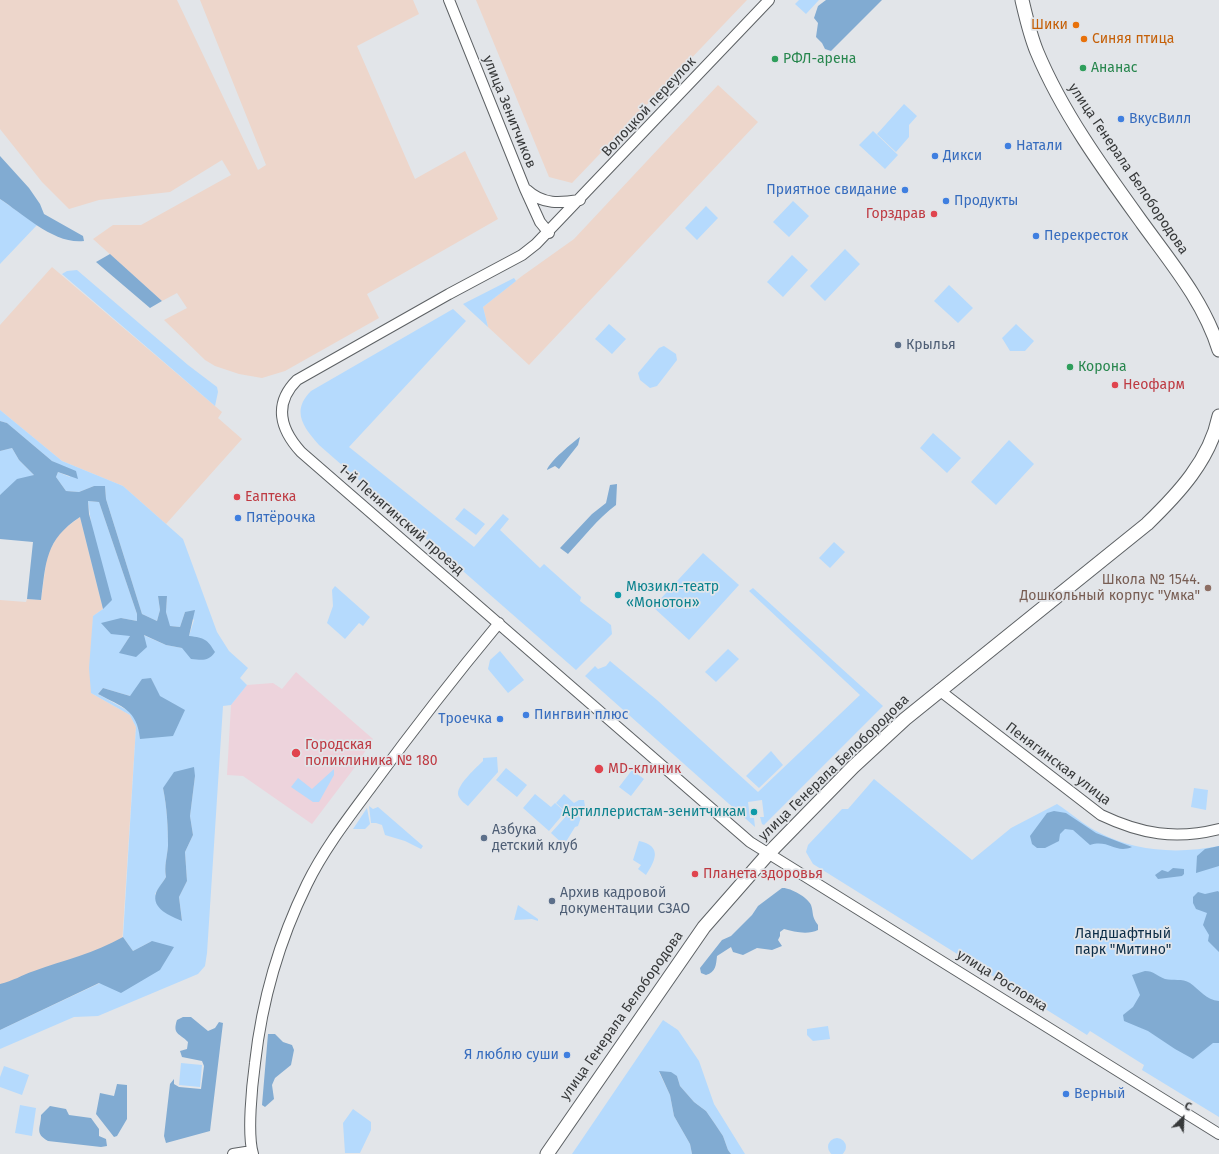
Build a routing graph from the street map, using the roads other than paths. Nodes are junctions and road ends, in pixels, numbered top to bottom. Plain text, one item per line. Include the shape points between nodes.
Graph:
1 (448, 0) edge
2 (769, 0) edge
3 (1022, 0) edge
4 (525, 189) junction
5 (580, 200) junction
6 (549, 233) junction
7 (1219, 350) edge
8 (1219, 416) edge
9 (499, 623) junction
10 (939, 690) junction
11 (1219, 829) edge
12 (768, 854) junction
13 (1219, 1134) edge
14 (253, 1153) edge
15 (233, 1154) edge
16 (547, 1154) edge

1 - 4 street, улица Зенитчиков
2 - 5 street, Волоцкой переулок
3 - 7 main road, улица Генерала Белобородова via 1036,51 1051,83 1111,178 1192,292 1208,319
4 - 5 street via 540,200 550,202
4 - 6 street, улица Зенитчиков via 540,222
5 - 6 street, Волоцкой переулок
6 - 9 street, 1-й Пенягинский проезд via 522,255 306,374 289,388 282,405 282,420 287,435 301,452
8 - 10 main road, улица Генерала Белобородова via 1212,441 1202,460 1179,491 1147,524
9 - 12 street, 1-й Пенягинский проезд via 750,842
9 - 14 street via 401,746 352,813 307,883 277,955 263,1007 252,1083
10 - 11 street, Пенягинская улица via 1101,815 1143,832 1163,835 1204,833
10 - 12 main road, улица Генерала Белобородова via 875,746
12 - 13 street, улица Рословка
12 - 16 main road, улица Генерала Белобородова via 704,928
14 - 15 street

